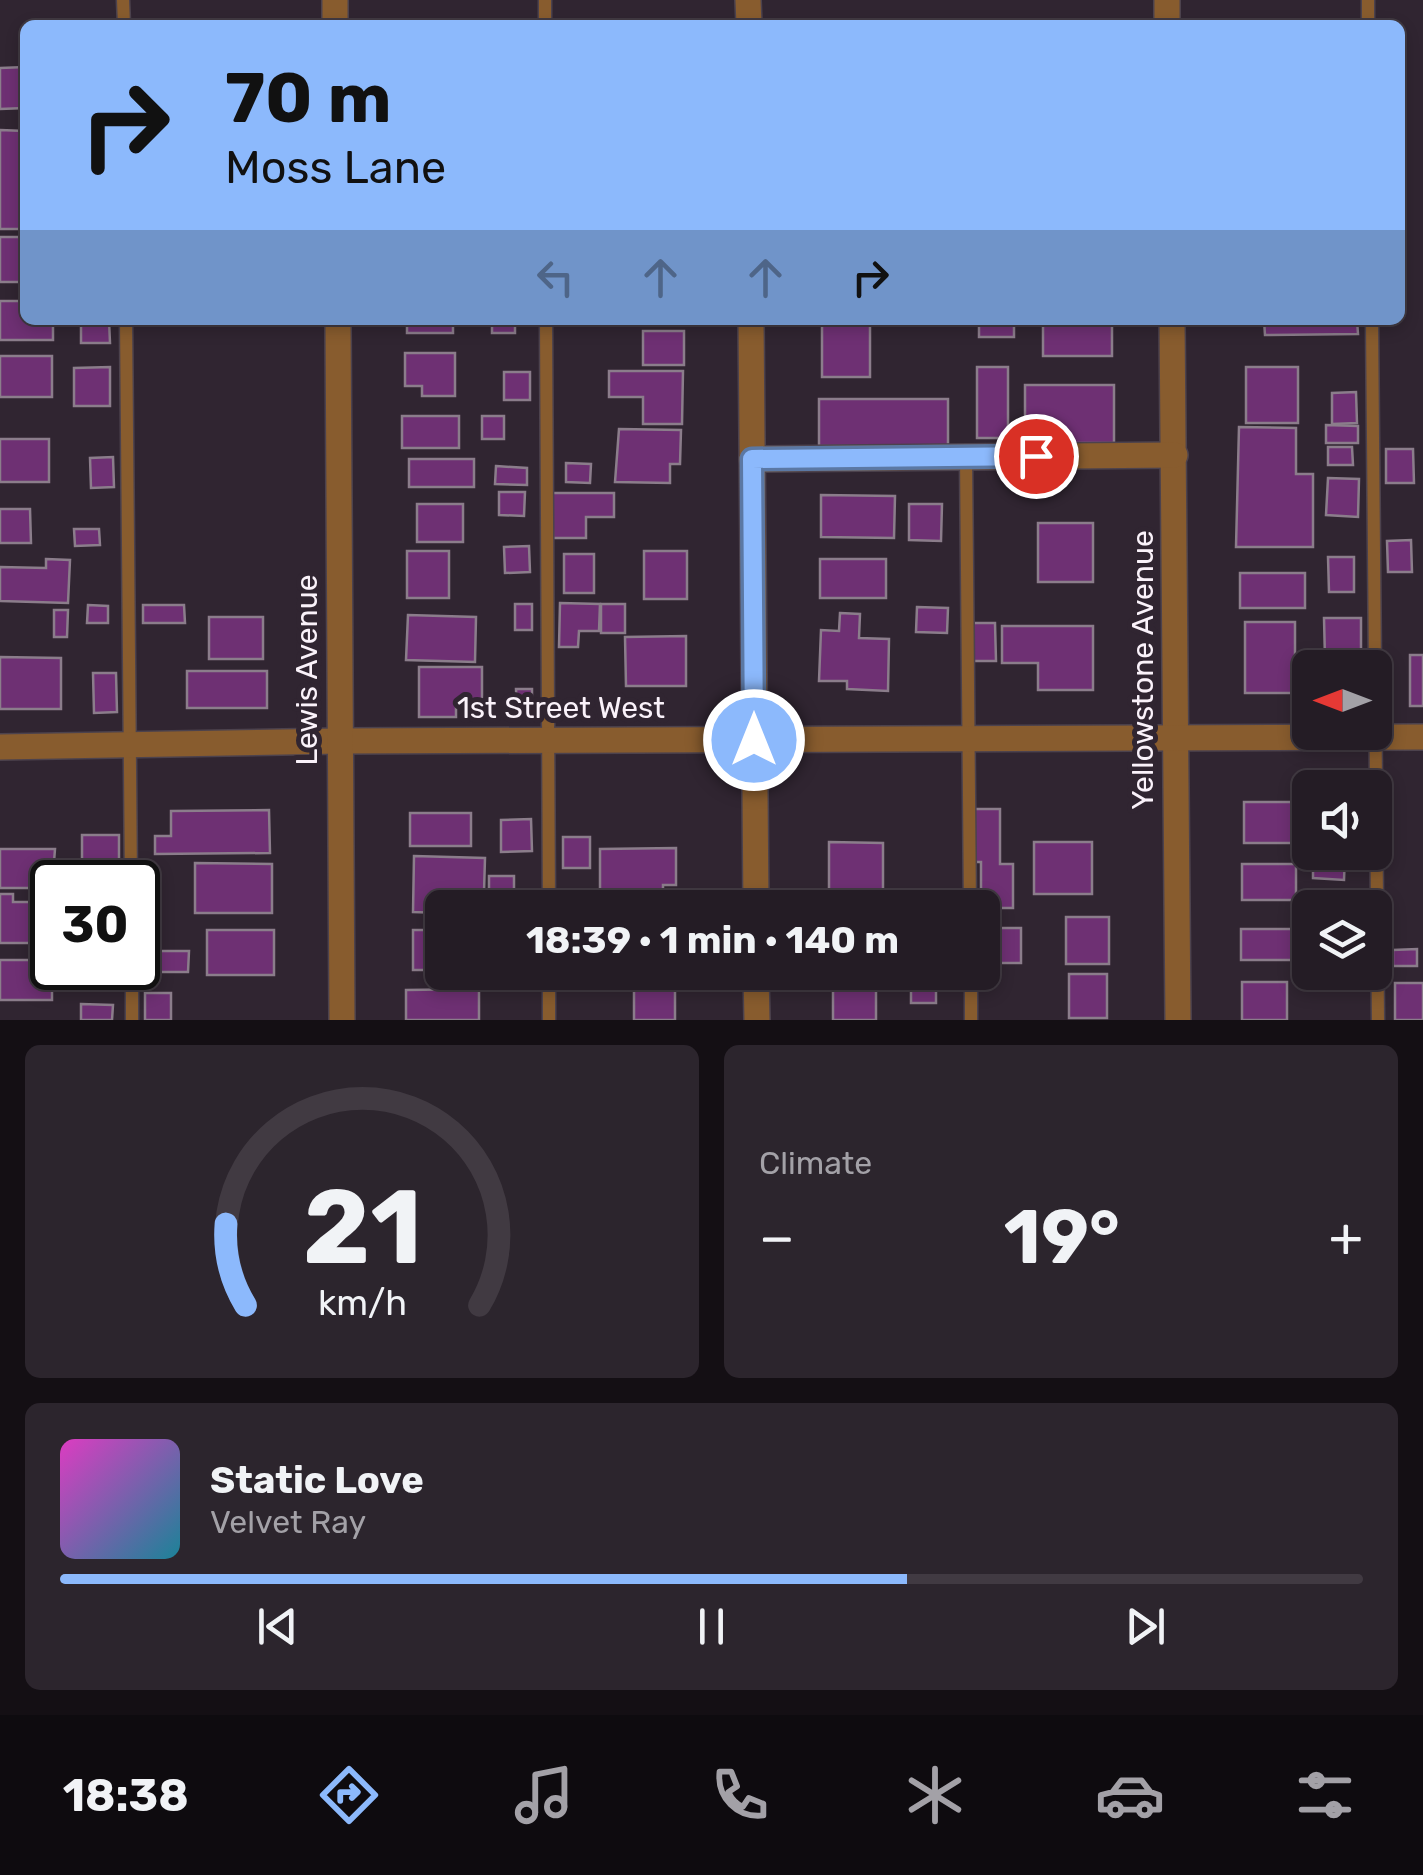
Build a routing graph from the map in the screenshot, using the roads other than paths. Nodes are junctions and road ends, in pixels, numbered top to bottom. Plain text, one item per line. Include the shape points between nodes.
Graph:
1 (126, 325) edge
2 (338, 325) edge
3 (546, 325) edge
4 (751, 325) edge
5 (1172, 325) edge
6 (1372, 325) edge
7 (1174, 455) junction
8 (966, 457) junction
9 (752, 459) junction
10 (1376, 650) edge
11 (1292, 736) edge
12 (1392, 736) edge
13 (1176, 737) junction
14 (1423, 737) edge
15 (970, 738) junction
16 (547, 740) junction
17 (754, 740) junction
18 (340, 741) junction
19 (130, 745) junction
20 (0, 747) edge
21 (1377, 750) edge
22 (131, 860) edge
23 (548, 890) edge
24 (756, 890) edge
25 (970, 890) edge
26 (132, 990) edge
27 (549, 990) edge
28 (756, 990) edge
29 (970, 990) edge
30 (132, 1020) edge
31 (342, 1020) edge
32 (550, 1020) edge
33 (756, 1020) edge
34 (971, 1020) edge
35 (1178, 1020) edge
36 (1378, 1020) edge

1 - 19 lane
2 - 18 street, Lewis Avenue
3 - 16 lane
4 - 9 street
5 - 7 street, Yellowstone Avenue
6 - 10 lane
7 - 8 street
7 - 13 street, Yellowstone Avenue
8 - 9 street
8 - 15 lane
9 - 17 street
11 - 13 street, 1st Street West
12 - 14 street, 1st Street West
13 - 15 street, 1st Street West
13 - 35 street, Yellowstone Avenue
15 - 17 street, 1st Street West
15 - 25 lane
16 - 17 street, 1st Street West
16 - 18 street, 1st Street West
16 - 23 lane
17 - 24 street
18 - 19 street, 1st Street West
18 - 31 street, Lewis Avenue
19 - 20 street, 1st Street West
19 - 22 lane
21 - 36 lane
26 - 30 lane
27 - 32 lane
28 - 33 street
29 - 34 lane

